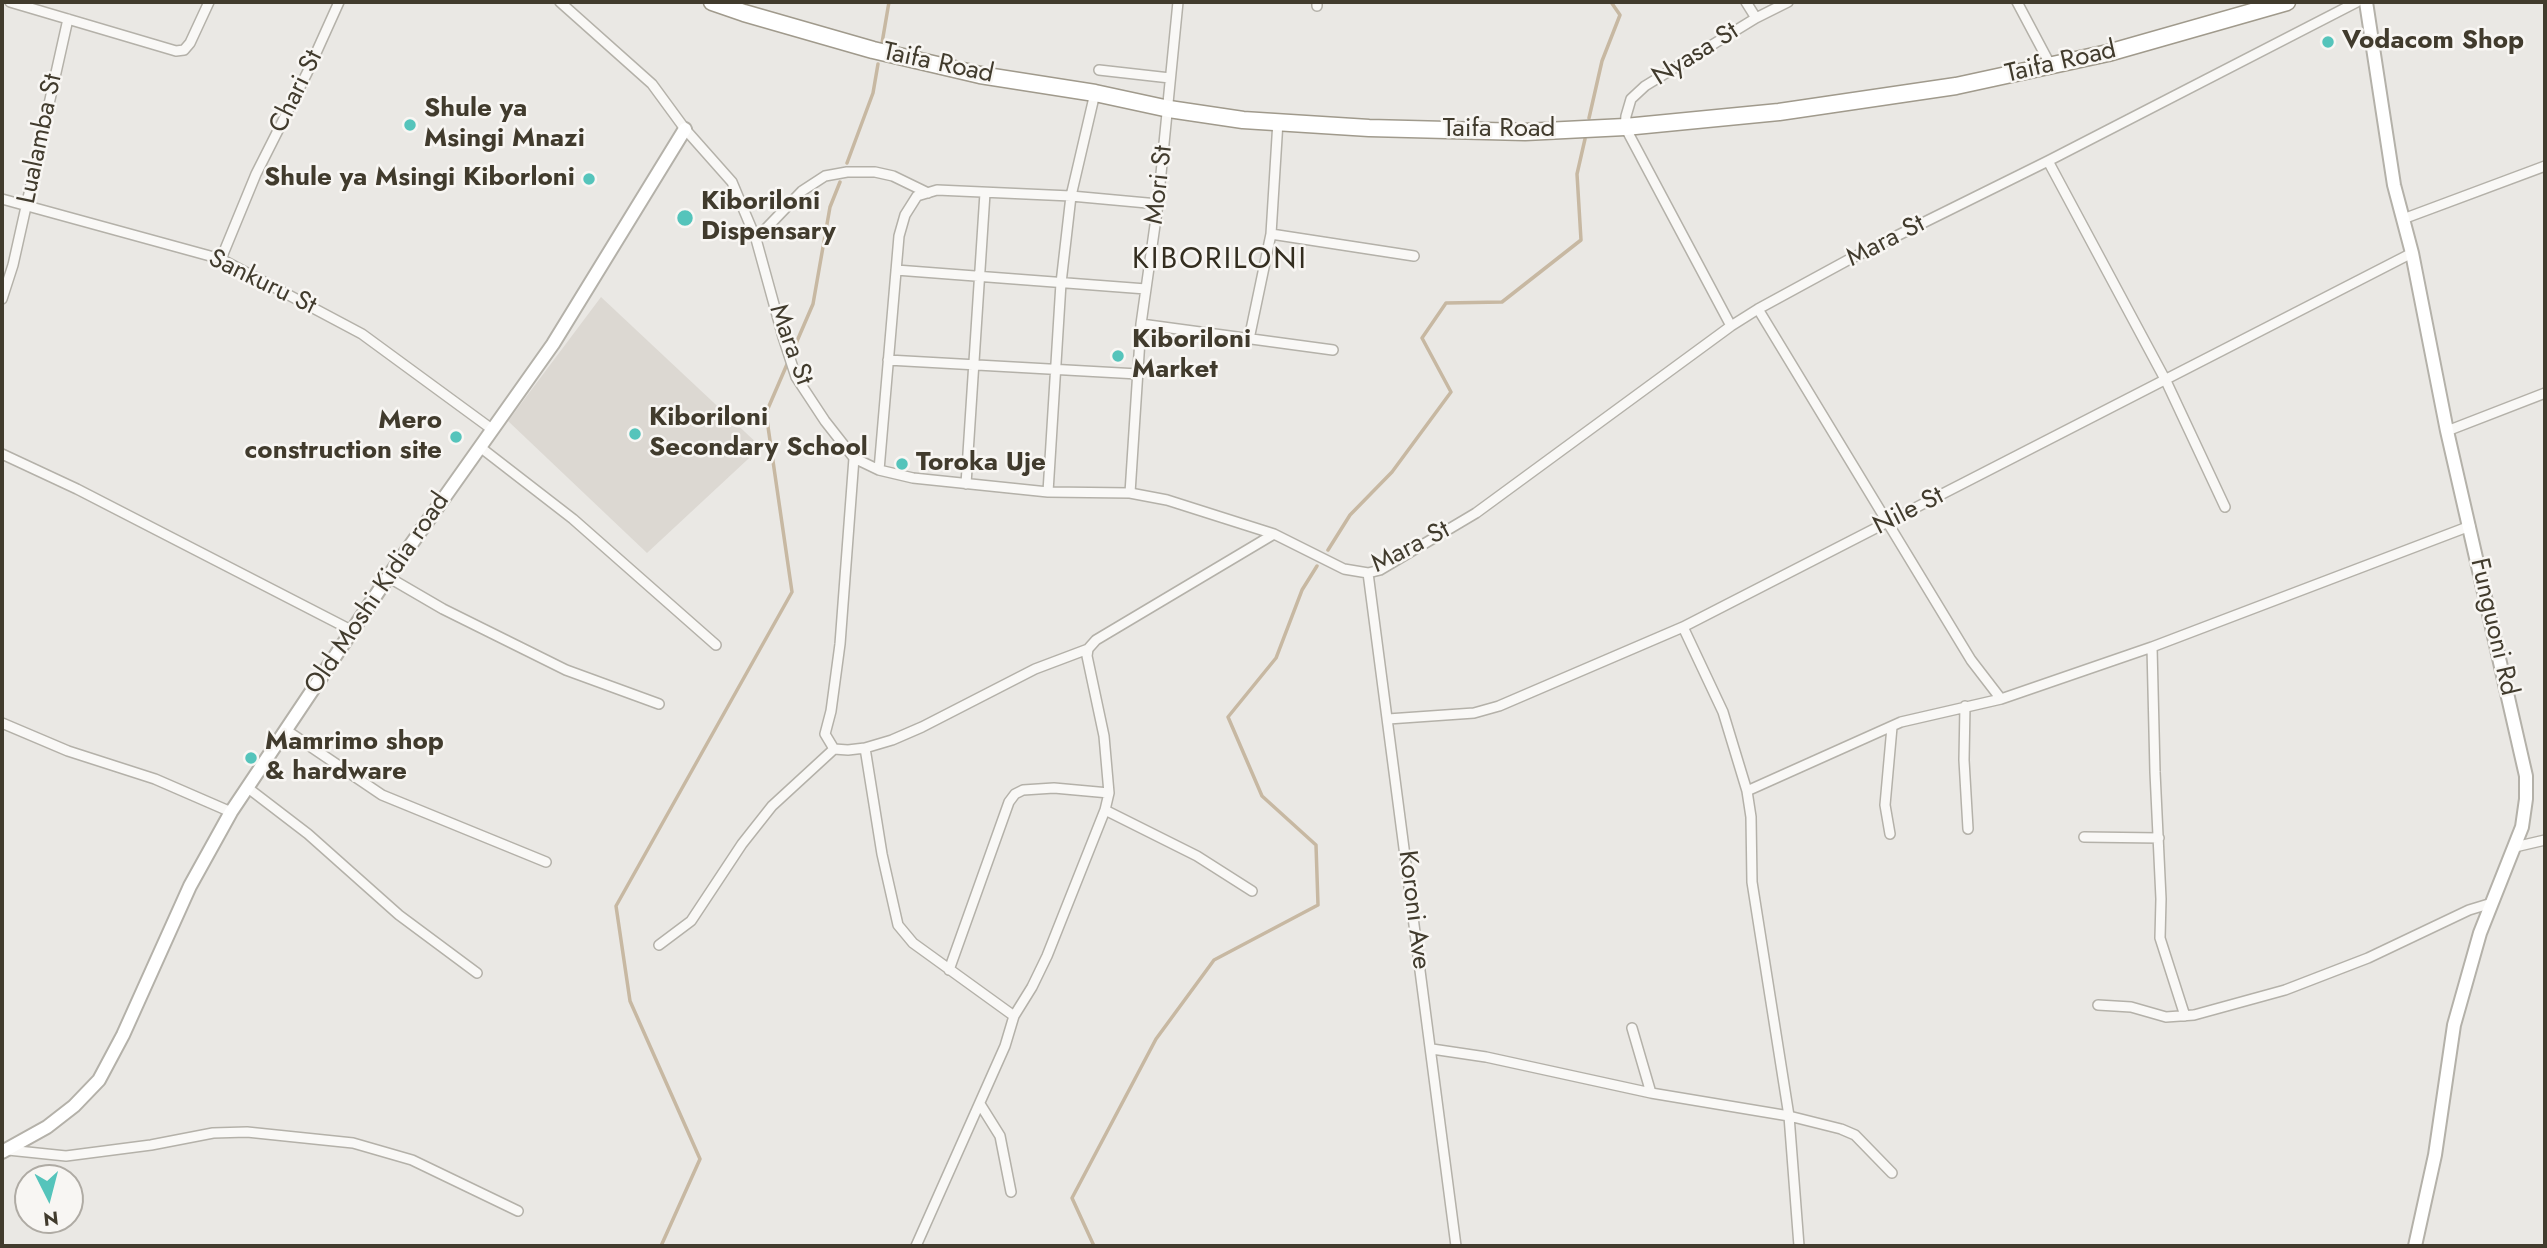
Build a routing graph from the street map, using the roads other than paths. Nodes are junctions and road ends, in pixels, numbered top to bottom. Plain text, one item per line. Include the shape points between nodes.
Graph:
1 (10, 2) edge
2 (209, 2) edge
3 (339, 2) edge
4 (560, 2) edge
5 (712, 2) edge
6 (1178, 2) edge
7 (1746, 2) edge
8 (1788, 2) edge
9 (2017, 2) edge
10 (2287, 2) edge
11 (2357, 2) edge
12 (2365, 2) edge
13 (1756, 18) junction
14 (68, 19) junction
15 (2051, 66) junction
16 (1099, 70) dead end
17 (1170, 78) junction
18 (1095, 93) junction
19 (1169, 109) junction
20 (1278, 121) junction
21 (1625, 127) junction
22 (685, 129) junction
23 (2048, 161) junction
24 (2545, 166) edge
25 (928, 193) junction
26 (985, 193) junction
27 (1071, 196) junction
28 (2, 199) edge
29 (27, 204) junction
30 (1158, 204) junction
31 (2403, 219) junction
32 (1271, 234) junction
33 (756, 239) junction
34 (2412, 254) junction
35 (1414, 256) dead end
36 (221, 259) junction
37 (896, 270) junction
38 (979, 276) junction
39 (1061, 283) junction
40 (1146, 289) junction
41 (2, 299) edge
42 (1758, 309) junction
43 (1142, 324) junction
44 (1731, 326) junction
45 (1250, 339) junction
46 (1333, 350) dead end
47 (888, 360) junction
48 (973, 365) junction
49 (1055, 370) junction
50 (1138, 374) junction
51 (2166, 381) junction
52 (2545, 393) edge
53 (492, 429) junction
54 (2447, 431) junction
55 (480, 447) junction
56 (2, 454) edge
57 (854, 458) junction
58 (879, 470) junction
59 (966, 484) junction
60 (1048, 492) junction
61 (1130, 493) junction
62 (2225, 507) dead end
63 (1888, 523) junction
64 (2470, 526) junction
65 (1274, 534) junction
66 (1368, 573) junction
67 (388, 576) junction
68 (1683, 627) junction
69 (351, 630) junction
70 (716, 645) dead end
71 (2152, 646) junction
72 (1088, 649) junction
73 (2001, 699) junction
74 (659, 704) dead end
75 (1965, 706) junction
76 (1388, 719) junction
77 (2, 723) edge
78 (1892, 727) junction
79 (286, 730) junction
80 (865, 748) junction
81 (834, 749) junction
82 (248, 788) junction
83 (1747, 791) junction
84 (1109, 793) junction
85 (1105, 810) junction
86 (231, 812) junction
87 (1968, 829) dead end
88 (1890, 834) dead end
89 (2084, 837) dead end
90 (2159, 838) junction
91 (2545, 841) edge
92 (2515, 847) junction
93 (546, 862) dead end
94 (1252, 891) dead end
95 (2492, 903) junction
96 (659, 945) dead end
97 (949, 970) junction
98 (477, 973) dead end
99 (2098, 1005) dead end
100 (1014, 1016) junction
101 (2185, 1016) junction
102 (1632, 1028) dead end
103 (1432, 1049) junction
104 (1651, 1093) junction
105 (980, 1104) junction
106 (1789, 1116) junction
107 (5, 1151) edge
108 (1892, 1173) dead end
109 (1011, 1192) dead end
110 (518, 1211) dead end
111 (916, 1246) edge
112 (1456, 1246) edge
113 (1799, 1246) edge
114 (2415, 1246) edge

1 - 14 street
2 - 14 street via 184,50 176,51
3 - 36 street, Chari St via 256,174
4 - 22 street, Mara St via 652,84
5 - 18 highway, Taifa Road via 873,50 980,75
6 - 17 street, Mori St
7 - 13 street
8 - 13 street, Nyasa St
9 - 15 street
10 - 15 highway, Taifa Road
11 - 23 street, Mara St
12 - 31 street, Funguoni Rd
13 - 21 street, Nyasa St via 1645,86 1632,99
14 - 29 street, Lualamba St
15 - 21 highway, Taifa Road via 1873,100
16 - 17 street
17 - 19 street, Mori St
18 - 19 highway, Taifa Road
18 - 27 street
19 - 20 highway, Taifa Road
19 - 30 street, Mori St
20 - 21 highway, Taifa Road via 1525,132
20 - 32 street
21 - 44 street
22 - 33 street, Mara St via 732,182
22 - 53 street, Old Moshi Kidia road via 566,323
23 - 42 street, Mara St
23 - 51 street
24 - 31 street
25 - 26 street
25 - 33 street via 875,172 824,176 802,191
25 - 37 street via 917,196 905,215
26 - 27 street
26 - 38 street
27 - 30 street
27 - 39 street
28 - 29 street, Sankuru St
29 - 36 street, Sankuru St
29 - 41 street, Lualamba St
30 - 40 street, Mori St
31 - 34 street, Funguoni Rd
32 - 35 street
32 - 45 street
33 - 57 street, Mara St via 796,377
34 - 51 street, Nile St
34 - 54 street, Funguoni Rd
36 - 53 street, Sankuru St via 362,334
37 - 38 street
37 - 47 street
38 - 39 street
38 - 48 street
39 - 40 street
39 - 49 street
40 - 43 street, Mori St
42 - 44 street, Mara St
42 - 63 street
43 - 45 street
43 - 50 street, Mori St
44 - 66 street, Mara St via 1476,513
45 - 46 street
47 - 48 street
47 - 58 street
48 - 49 street
48 - 59 street
49 - 50 street
49 - 60 street
50 - 61 street, Mori St
51 - 62 street
51 - 63 street, Nile St
52 - 54 street
53 - 55 street, Old Moshi Kidia road
54 - 64 street, Funguoni Rd
55 - 67 street, Old Moshi Kidia road
55 - 70 street via 573,519
56 - 69 street
57 - 58 street, Mara St
57 - 81 street via 841,644 825,734
58 - 59 street, Mara St
59 - 60 street, Mara St
60 - 61 street, Mara St
61 - 65 street, Mara St
63 - 68 street, Nile St
63 - 73 street via 1971,660
64 - 71 street
64 - 92 street, Funguoni Rd via 2526,776 2522,827
65 - 66 street, Mara St via 1344,569
65 - 72 street
66 - 76 street, Koroni Ave
67 - 69 street, Old Moshi Kidia road
67 - 74 street via 443,610 566,670
68 - 76 street, Nile St via 1499,706 1474,713
68 - 83 street via 1723,712
69 - 79 street, Old Moshi Kidia road
71 - 73 street
71 - 90 street
72 - 80 street via 1035,669 922,727
72 - 84 street
73 - 75 street
75 - 78 street
75 - 87 street
76 - 103 street, Koroni Ave
77 - 86 street
78 - 83 street
78 - 88 street via 1885,806
79 - 82 street, Old Moshi Kidia road
79 - 93 street via 382,795
80 - 81 street
80 - 97 street via 898,925 913,943
81 - 96 street via 772,806 691,921
82 - 86 street, Old Moshi Kidia road
82 - 98 street via 399,915
83 - 106 street via 1755,904
84 - 85 street
84 - 97 street via 1054,788 1015,794
85 - 94 street via 1197,856
85 - 100 street via 1047,956
86 - 107 street, Old Moshi Kidia road via 190,886 99,1080 47,1127
89 - 90 street
90 - 101 street via 2160,938
91 - 92 street
92 - 95 street, Funguoni Rd
95 - 101 street via 2285,990
95 - 114 street, Funguoni Rd via 2454,1026 2435,1155
97 - 100 street
99 - 101 street via 2130,1007 2165,1017
100 - 105 street
102 - 104 street
103 - 104 street
103 - 112 street, Koroni Ave
104 - 106 street
105 - 109 street via 1000,1136
105 - 111 street
106 - 108 street via 1855,1135
106 - 113 street
107 - 110 street via 66,1156 247,1132 353,1143 412,1160

